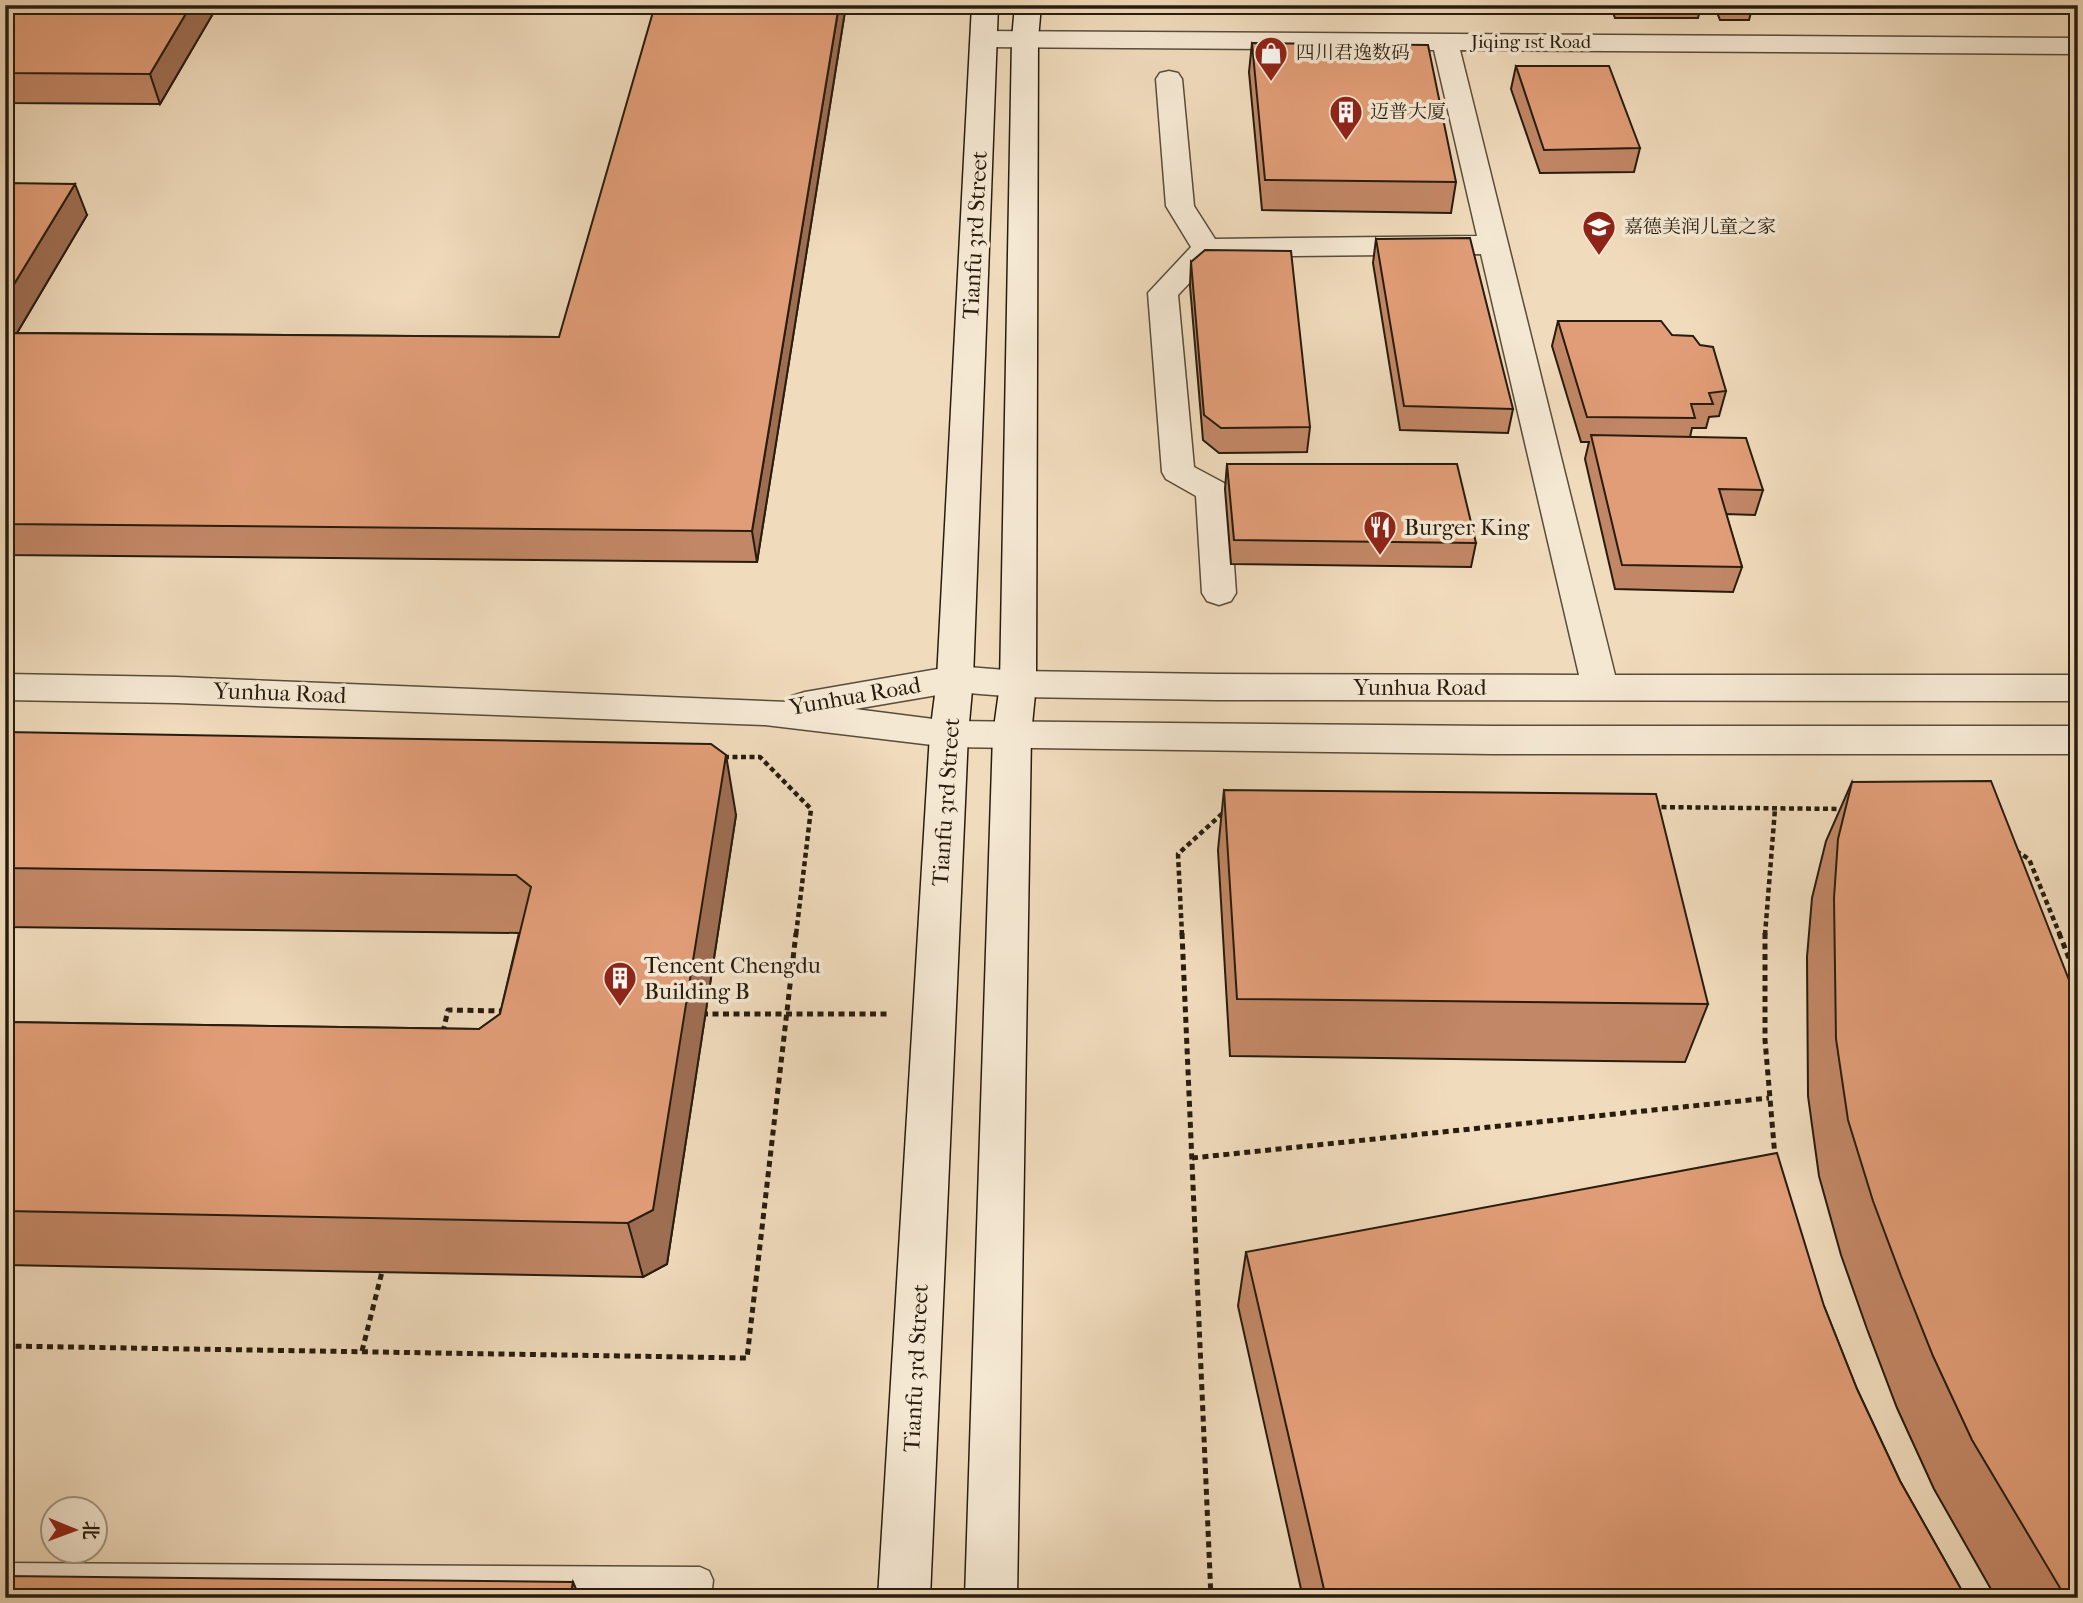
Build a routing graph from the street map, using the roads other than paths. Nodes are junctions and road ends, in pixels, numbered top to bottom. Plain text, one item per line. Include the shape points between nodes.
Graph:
1 (984, 22) edge
2 (1027, 22) edge
3 (1445, 42) junction
4 (2078, 46) edge
5 (1169, 79) dead end
6 (1493, 245) junction
7 (1206, 248) junction
8 (1219, 593) dead end
9 (955, 679) junction
10 (1018, 684) junction
11 (5, 687) edge
12 (1600, 688) junction
13 (2073, 698) edge
14 (765, 712) junction
15 (949, 734) junction
16 (1012, 735) junction
17 (2078, 740) edge
18 (5, 1576) edge
19 (698, 1598) edge
20 (904, 1598) edge
21 (991, 1598) edge

1 - 2 street, Jiqing 1st Road
1 - 9 street, Tianfu 3rd Street
2 - 3 street, Jiqing 1st Road
2 - 10 street, Tianfu 3rd Street
3 - 4 street, Jiqing 1st Road
3 - 6 street
5 - 7 street via 1180,206
6 - 7 street
6 - 12 street
7 - 8 street via 1163,293 1178,472 1213,491
9 - 10 street, Yunhua Road
9 - 14 street, Yunhua Road
9 - 15 street, Tianfu 3rd Street
10 - 12 street, Yunhua Road
10 - 16 street, Tianfu 3rd Street
11 - 14 street, Yunhua Road
12 - 13 street, Yunhua Road
14 - 15 street, Yunhua Road
15 - 16 street, Yunhua Road
15 - 20 street, Tianfu 3rd Street
16 - 17 street, Yunhua Road
16 - 21 street, Tianfu 3rd Street
18 - 19 lane via 700,1580

